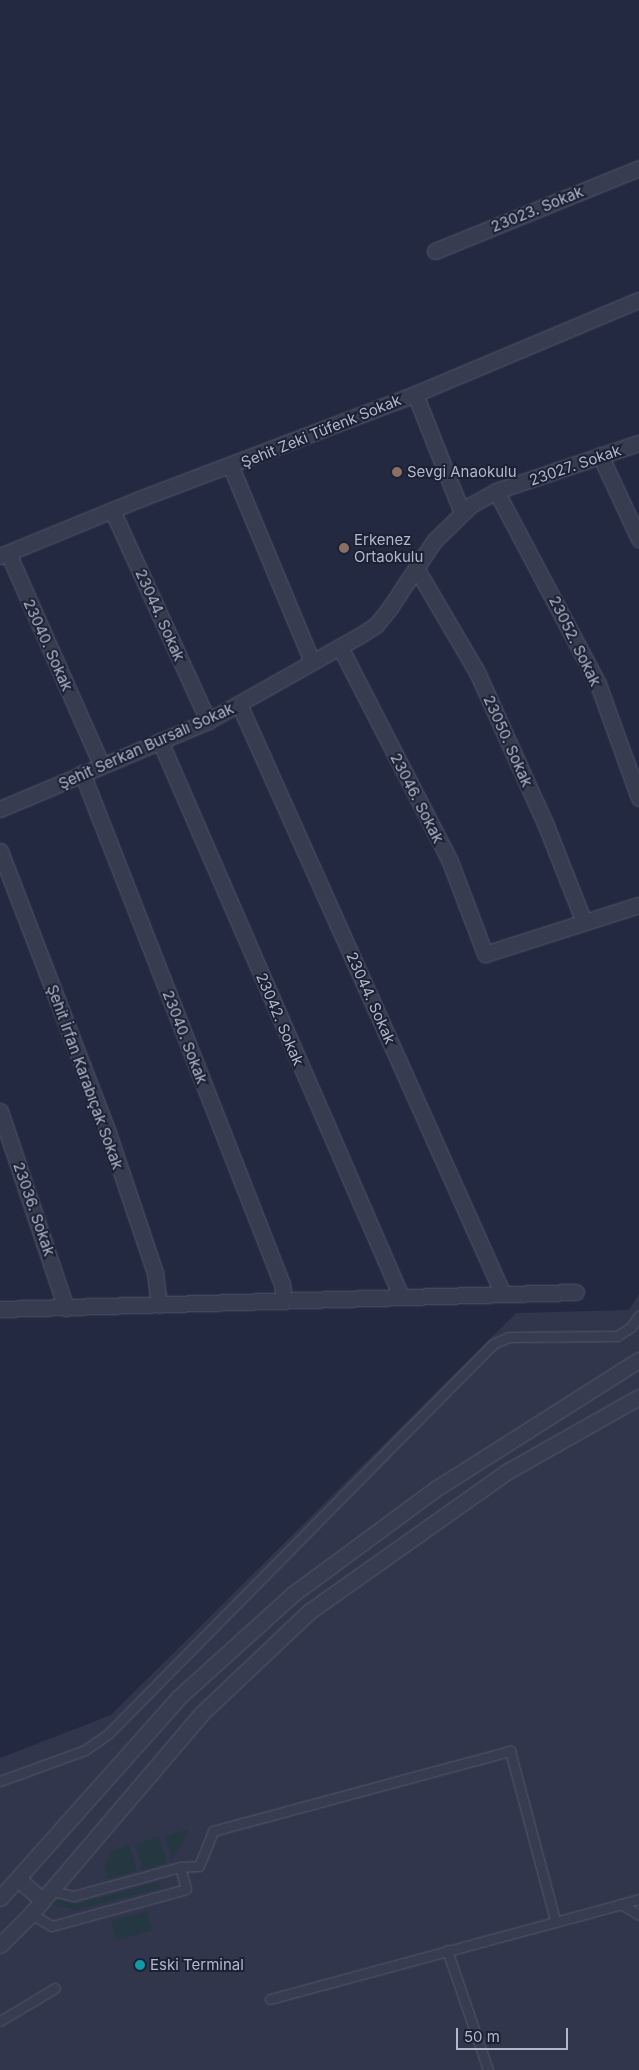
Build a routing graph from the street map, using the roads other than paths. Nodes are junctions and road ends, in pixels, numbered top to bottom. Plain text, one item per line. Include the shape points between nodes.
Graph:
1 (639, 168) edge
2 (435, 251) dead end
3 (639, 300) edge
4 (415, 394) junction
5 (639, 443) edge
6 (600, 455) junction
7 (231, 466) junction
8 (496, 491) junction
9 (112, 510) junction
10 (462, 513) junction
11 (639, 538) edge
12 (4, 555) edge
13 (416, 568) junction
14 (340, 647) junction
15 (312, 662) junction
16 (239, 704) junction
17 (208, 721) junction
18 (160, 741) junction
19 (101, 764) junction
20 (82, 773) junction
21 (639, 798) edge
22 (0, 809) edge
23 (0, 851) edge
24 (639, 905) edge
25 (584, 922) junction
26 (0, 1111) edge
27 (502, 1292) junction
28 (576, 1292) dead end
29 (401, 1296) junction
30 (284, 1301) junction
31 (159, 1305) junction
32 (66, 1308) junction
33 (0, 1309) edge
34 (639, 1315) edge
35 (639, 1360) edge
36 (639, 1397) edge
37 (0, 1781) edge
38 (180, 1867) junction
39 (18, 1879) junction
40 (46, 1895) junction
41 (0, 1898) edge
42 (639, 1899) edge
43 (621, 1904) junction
44 (31, 1914) junction
45 (639, 1915) edge
46 (555, 1920) junction
47 (0, 1945) edge
48 (447, 1950) junction
49 (55, 1988) dead end
50 (270, 1999) dead end
51 (0, 2021) edge
52 (488, 2070) edge

1 - 2 street, 23023. Sokak
3 - 4 street, Şehit Zeki Tüfenk Sokak
4 - 7 street, Şehit Zeki Tüfenk Sokak
4 - 10 street
5 - 6 street, 23027. Sokak
6 - 8 street, 23027. Sokak
6 - 11 street
7 - 9 street, Şehit Zeki Tüfenk Sokak
7 - 15 street
8 - 10 street, 23027. Sokak
8 - 21 street, 23052. Sokak via 598,684
9 - 12 street, Şehit Zeki Tüfenk Sokak
9 - 17 street, 23044. Sokak
10 - 13 street, 23027. Sokak via 434,541
12 - 19 street, 23040. Sokak
13 - 14 street, 23027. Sokak via 376,625
13 - 25 street, 23050. Sokak via 477,672 545,823
14 - 15 street, Şehit Serkan Bursalı Sokak
14 - 25 street, 23046. Sokak via 449,859 485,954
15 - 16 street, Şehit Serkan Bursalı Sokak
16 - 17 street, Şehit Serkan Bursalı Sokak
16 - 27 street, 23044. Sokak
17 - 18 street, Şehit Serkan Bursalı Sokak
18 - 19 street, Şehit Serkan Bursalı Sokak
18 - 29 street, 23042. Sokak
19 - 20 street, Şehit Serkan Bursalı Sokak
20 - 22 street, Şehit Serkan Bursalı Sokak
20 - 30 street, 23040. Sokak via 282,1284
23 - 31 street, Şehit İrfan Karabıçak Sokak via 106,1130 155,1273
24 - 25 street
26 - 32 street, 23036. Sokak
27 - 28 street
27 - 29 street
29 - 30 street
30 - 31 street
31 - 32 street
32 - 33 street
34 - 37 lane via 631,1327 617,1336 509,1337 493,1344 109,1733 84,1750
35 - 39 street via 437,1488 293,1594 178,1697
36 - 40 street via 508,1471 310,1611 201,1714
38 - 40 lane via 73,1896
38 - 44 lane via 186,1888 52,1926
38 - 46 lane via 199,1866 213,1831 510,1752
39 - 40 street
39 - 41 street
40 - 44 street
42 - 43 lane
43 - 45 lane
43 - 46 lane
44 - 47 street
46 - 48 lane
48 - 50 lane
48 - 52 lane
49 - 51 lane

